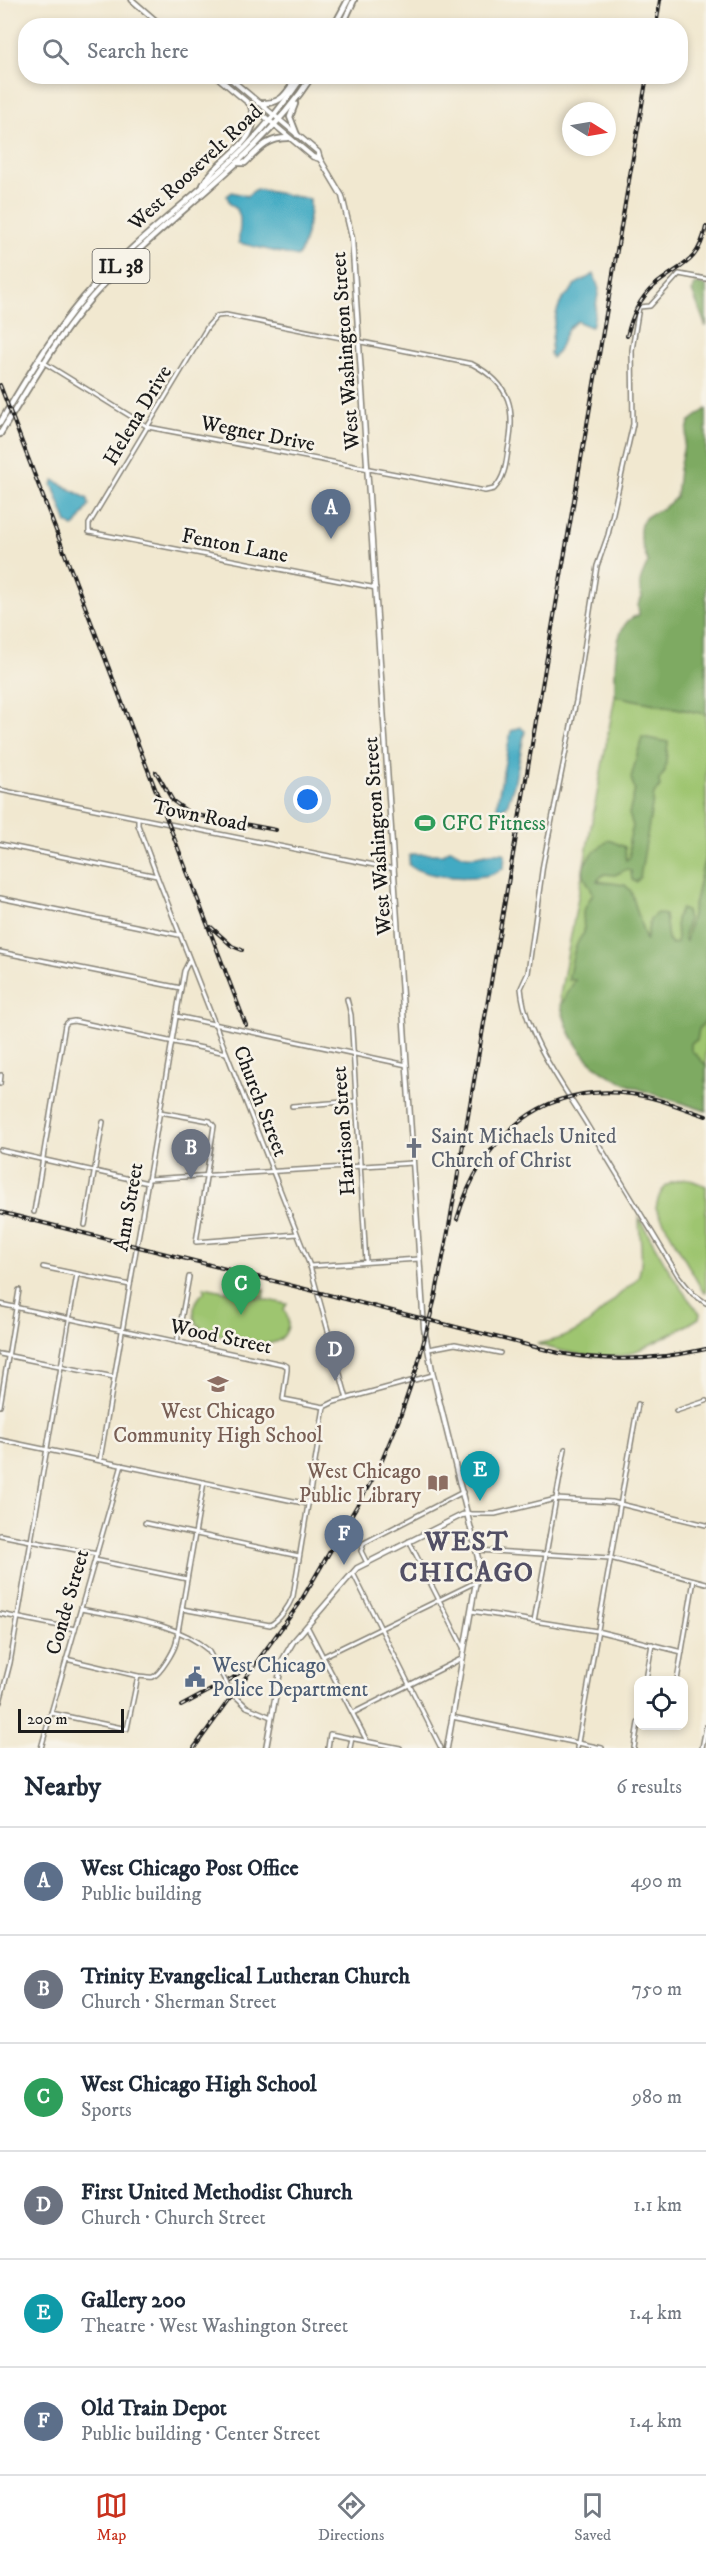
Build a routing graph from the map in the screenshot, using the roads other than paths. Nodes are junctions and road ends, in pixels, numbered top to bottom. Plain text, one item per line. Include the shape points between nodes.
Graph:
1 (132, 0) edge
2 (348, 0) edge
3 (354, 0) edge
4 (153, 18) edge
5 (338, 18) edge
6 (346, 18) edge
7 (225, 84) edge
8 (236, 84) edge
9 (292, 84) edge
10 (297, 84) edge
11 (306, 84) edge
12 (299, 94) junction
13 (258, 103) junction
14 (251, 106) junction
15 (274, 116) junction
16 (279, 120) junction
17 (269, 121) junction
18 (274, 126) junction
19 (297, 135) junction
20 (288, 138) junction
21 (320, 159) junction
22 (238, 163) junction
23 (201, 188) junction
24 (706, 279) edge
25 (360, 342) junction
26 (40, 361) junction
27 (0, 423) edge
28 (148, 427) junction
29 (0, 434) edge
30 (368, 470) junction
31 (89, 532) joint
32 (376, 588) junction
33 (0, 790) edge
34 (138, 818) junction
35 (0, 844) edge
36 (394, 869) junction
37 (157, 876) junction
38 (0, 898) edge
39 (179, 934) junction
40 (0, 952) edge
41 (189, 960) junction
42 (181, 988) junction
43 (347, 999) dead end
44 (176, 1016) junction
45 (216, 1025) junction
46 (172, 1042) junction
47 (226, 1053) junction
48 (353, 1053) junction
49 (407, 1065) junction
50 (1, 1075) edge
51 (0, 1084) edge
52 (356, 1101) junction
53 (292, 1106) dead end
54 (160, 1112) junction
55 (103, 1122) dead end
56 (0, 1150) edge
57 (42, 1160) junction
58 (413, 1162) junction
59 (360, 1166) junction
60 (272, 1171) junction
61 (94, 1172) junction
62 (206, 1176) junction
63 (148, 1181) junction
64 (34, 1212) dead end
65 (85, 1225) dead end
66 (297, 1234) junction
67 (419, 1259) junction
68 (366, 1262) junction
69 (310, 1266) junction
70 (43, 1267) dead end
71 (77, 1274) junction
72 (189, 1277) dead end
73 (130, 1285) junction
74 (19, 1290) dead end
75 (706, 1303) edge
76 (0, 1304) edge
77 (17, 1307) junction
78 (69, 1319) junction
79 (122, 1330) junction
80 (177, 1342) junction
81 (428, 1349) junction
82 (500, 1353) dead end
83 (0, 1354) edge
84 (9, 1356) junction
85 (61, 1367) junction
86 (433, 1375) junction
87 (114, 1377) junction
88 (347, 1399) junction
89 (706, 1401) edge
90 (638, 1404) dead end
91 (0, 1406) edge
92 (324, 1407) junction
93 (676, 1411) dead end
94 (0, 1440) edge
95 (47, 1449) junction
96 (565, 1449) dead end
97 (100, 1460) junction
98 (122, 1465) junction
99 (204, 1482) junction
100 (463, 1492) junction
101 (556, 1499) junction
102 (620, 1503) junction
103 (308, 1504) junction
104 (469, 1514) junction
105 (145, 1523) dead end
106 (706, 1525) edge
107 (195, 1534) junction
108 (0, 1535) edge
109 (31, 1541) junction
110 (409, 1541) junction
111 (477, 1550) junction
112 (97, 1554) junction
113 (546, 1554) junction
114 (299, 1556) junction
115 (610, 1558) junction
116 (95, 1560) junction
117 (367, 1563) junction
118 (353, 1571) junction
119 (187, 1579) junction
120 (694, 1580) junction
121 (476, 1582) junction
122 (706, 1583) edge
123 (438, 1599) junction
124 (81, 1609) junction
125 (182, 1609) junction
126 (471, 1611) junction
127 (0, 1614) edge
128 (18, 1617) junction
129 (534, 1621) junction
130 (308, 1626) junction
131 (381, 1628) junction
132 (75, 1629) junction
133 (597, 1631) junction
134 (178, 1632) junction
135 (652, 1644) junction
136 (464, 1650) junction
137 (682, 1652) junction
138 (324, 1656) junction
139 (463, 1658) junction
140 (66, 1659) junction
141 (138, 1676) junction
142 (647, 1676) edge
143 (678, 1676) edge
144 (410, 1684) junction
145 (0, 1702) edge
146 (51, 1713) junction
147 (352, 1713) junction
148 (271, 1717) junction
149 (452, 1717) junction
150 (706, 1727) edge
151 (638, 1730) edge
152 (352, 1738) junction
153 (367, 1741) junction
154 (578, 1746) edge
155 (387, 1747) edge
156 (41, 1748) edge
157 (266, 1748) edge
158 (328, 1748) edge
159 (351, 1748) edge
160 (400, 1748) edge
161 (441, 1748) edge
162 (447, 1748) edge
163 (602, 1748) edge
164 (634, 1748) edge
165 (702, 1748) edge

1 - 4 main road
2 - 5 main road
3 - 6 main road
7 - 14 main road, West Washington Street
8 - 13 main road, West Washington Street
9 - 13 main road via 281,99 271,104
10 - 15 main road, West Roosevelt Road / IL 38
11 - 12 main road, West Roosevelt Road / IL 38
12 - 16 main road, West Roosevelt Road / IL 38
12 - 19 main road via 290,117
13 - 15 main road, West Washington Street
14 - 17 main road, West Washington Street
14 - 23 main road via 255,120 251,132
15 - 16 main road, West Washington Street
15 - 17 main road, West Roosevelt Road / IL 38
16 - 18 main road, West Roosevelt Road / IL 38
16 - 19 main road, West Washington Street
17 - 18 main road, West Washington Street
17 - 23 main road, West Roosevelt Road / IL 38
18 - 20 main road, West Washington Street
18 - 22 main road, West Roosevelt Road / IL 38
19 - 21 main road, West Washington Street via 318,152
20 - 21 main road, West Washington Street
20 - 22 main road via 268,141 245,164
21 - 25 main road, West Washington Street via 333,178 349,217
22 - 26 main road, West Roosevelt Road / IL 38 via 102,285
23 - 26 main road, West Roosevelt Road / IL 38 via 95,285 59,328
24 - 75 street via 680,274 650,306 639,307 632,350 632,430 597,566 576,701 543,864 528,973 521,988 538,1040 570,1098 679,1277
25 - 28 street, Helena Drive via 217,316
25 - 30 main road, West Washington Street
25 - 30 street, Wegner Drive via 471,364 486,372 504,391 513,425 504,474 494,489 485,491
26 - 27 main road, West Roosevelt Road / IL 38
26 - 28 street, Wegner Drive
26 - 29 main road, West Roosevelt Road / IL 38
28 - 30 street, Wegner Drive
28 - 31 street, Helena Drive via 89,524
30 - 32 main road, West Washington Street
31 - 32 street, Fenton Lane
32 - 36 main road, West Washington Street
33 - 34 street, Town Road
34 - 36 street, Town Road
34 - 37 street, Church Street
35 - 37 street
36 - 49 main road, West Washington Street
37 - 39 street, Church Street
38 - 39 street
39 - 41 street, Church Street
40 - 42 street
41 - 42 street, Ann Street
41 - 45 street, Church Street
42 - 44 street, Ann Street
43 - 48 street, Harrison Street
44 - 45 street
44 - 46 street, Ann Street
45 - 47 street, Church Street
45 - 48 street
46 - 47 street
46 - 54 street, Ann Street
46 - 57 street via 68,1022
47 - 60 street, Church Street
48 - 49 street
48 - 52 street, Harrison Street
49 - 58 main road, West Washington Street
50 - 51 street
52 - 53 street
52 - 59 street, Harrison Street
54 - 62 street via 213,1124
54 - 63 street, Ann Street
55 - 61 street
56 - 57 street
57 - 61 street
57 - 64 street
58 - 59 street
58 - 67 main road, West Washington Street
59 - 60 street
59 - 68 street, Harrison Street
60 - 62 street
60 - 66 street, Church Street
61 - 63 street
61 - 65 street
62 - 63 street
62 - 66 street via 196,1242
63 - 73 street, Ann Street
66 - 69 street, Church Street
67 - 68 street
67 - 81 main road, West Washington Street
68 - 69 street
69 - 88 street, Church Street
70 - 71 street
71 - 73 street
71 - 78 street
72 - 80 street
73 - 79 street, Ann Street
74 - 77 street
76 - 77 street, Wood Street
77 - 78 street, Wood Street
77 - 84 street
78 - 79 street, Wood Street
78 - 85 street
79 - 80 street, Wood Street
79 - 87 street, Ann Street
80 - 92 street, Wood Street via 285,1365 283,1399
81 - 82 street via 455,1344
81 - 86 main road, West Washington Street
83 - 84 street
84 - 85 street
84 - 91 street
85 - 87 street
85 - 95 street
86 - 88 street
86 - 100 main road, West Washington Street
87 - 97 street, Ann Street
88 - 92 street
89 - 93 street
90 - 102 street
92 - 103 street
94 - 95 street
95 - 97 street
95 - 109 street
96 - 101 street
97 - 98 street
98 - 99 street
98 - 112 street, Conde Street
99 - 103 street
99 - 107 street
100 - 104 main road, West Washington Street
100 - 117 street via 364,1543 361,1551
101 - 102 street
101 - 104 street via 495,1514
101 - 113 street
102 - 106 street
102 - 115 street
103 - 114 street
104 - 110 main road
104 - 111 main road, West Washington Street
105 - 107 street
107 - 114 street
107 - 119 street
108 - 109 street
109 - 112 street
109 - 128 street
110 - 117 main road
110 - 123 street
111 - 113 street
111 - 121 main road, West Washington Street
112 - 116 street, Conde Street
113 - 115 street
113 - 129 street
114 - 125 street via 291,1599 270,1625
115 - 120 street
115 - 133 street
116 - 119 street
116 - 124 street, Conde Street
117 - 118 main road
118 - 130 main road
118 - 131 street
119 - 125 street
120 - 122 street
120 - 137 street
121 - 123 street
121 - 126 main road, West Washington Street
123 - 131 street
123 - 136 street
124 - 132 street, Conde Street
124 - 134 street
125 - 134 street
126 - 129 street
126 - 136 main road, West Washington Street
127 - 128 street
128 - 132 street
128 - 145 street
129 - 133 street
130 - 138 street
130 - 148 main road via 283,1658
131 - 138 street
131 - 144 street
132 - 140 street, Conde Street
133 - 135 street
133 - 154 street
134 - 141 street via 172,1654 154,1676
134 - 148 street, bridge via 208,1650 232,1693 247,1707
135 - 137 street
135 - 142 street
136 - 139 main road, West Washington Street
137 - 143 street
138 - 147 street
139 - 144 street
139 - 149 main road, West Washington Street
140 - 141 street
140 - 146 street, Conde Street
141 - 146 street via 127,1729
144 - 147 street
144 - 161 street
146 - 156 street, Conde Street
147 - 153 street
148 - 157 main road
149 - 154 street
149 - 162 main road, West Washington Street
150 - 165 street
151 - 164 street
152 - 153 street
152 - 158 street via 330,1734
152 - 159 street
153 - 155 street
154 - 163 street
155 - 160 street

